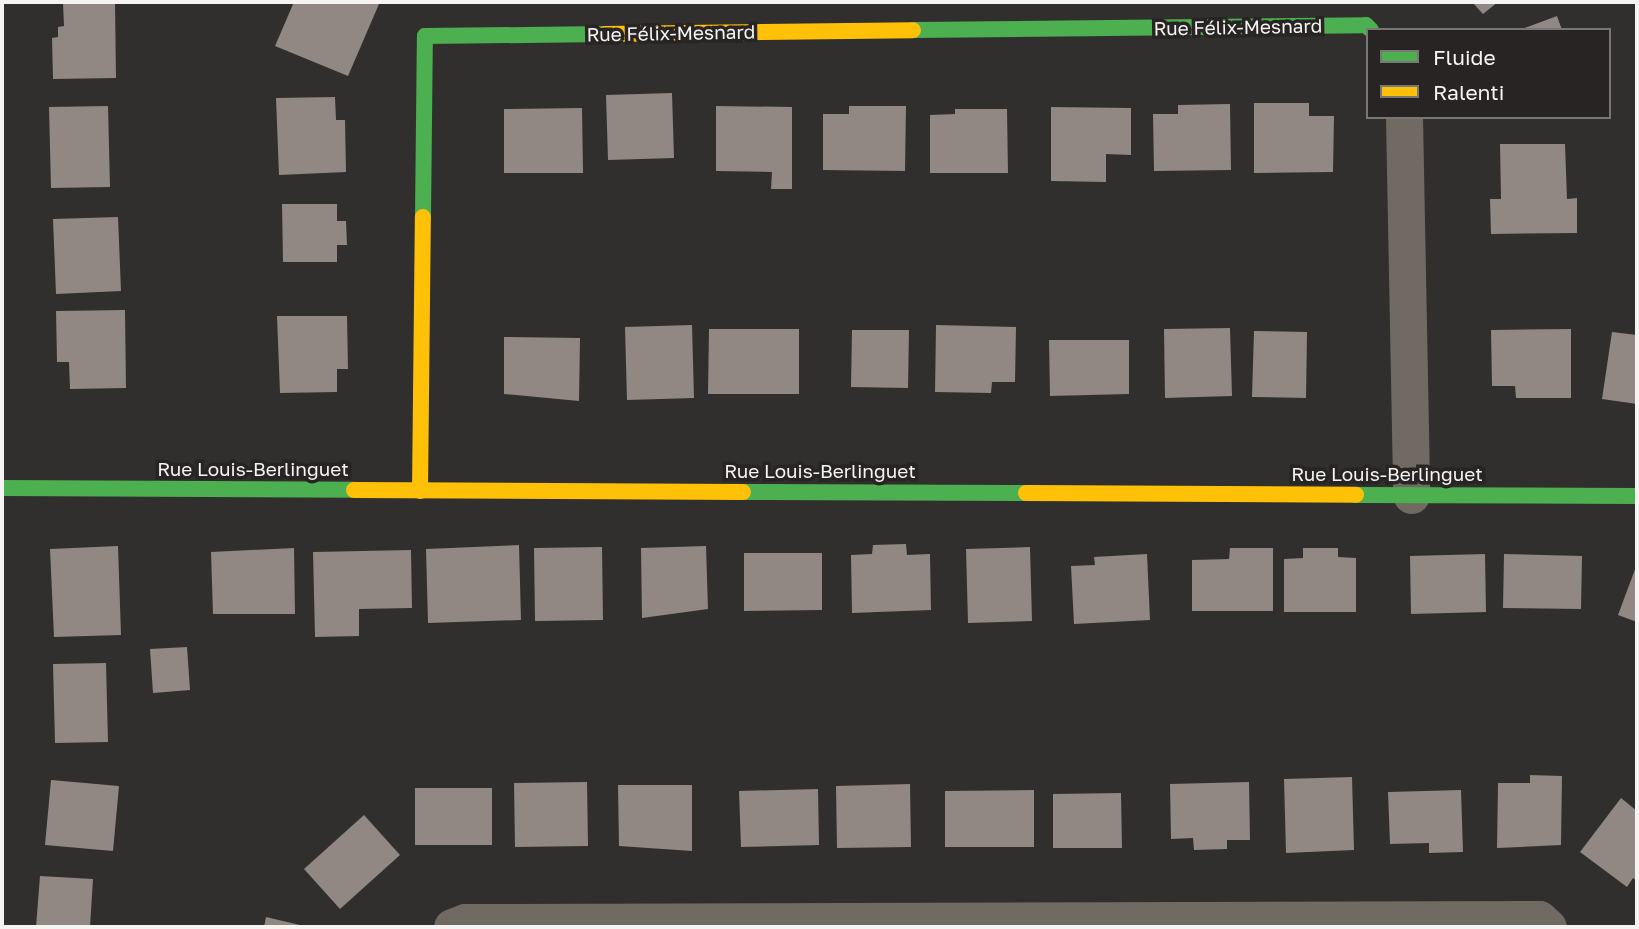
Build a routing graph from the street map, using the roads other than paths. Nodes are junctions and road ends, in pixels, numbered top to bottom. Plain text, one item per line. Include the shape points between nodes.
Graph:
1 (1369, 28) edge
2 (1404, 119) edge
3 (2, 488) edge
4 (421, 491) junction
5 (1411, 495) junction
6 (1637, 496) edge
7 (452, 927) edge
8 (1548, 927) edge

1 - 4 street, Rue Félix-Mesnard via 425,36
2 - 5 street
3 - 4 street, Rue Louis-Berlinguet
4 - 5 street, Rue Louis-Berlinguet
5 - 6 street, Rue Louis-Berlinguet
7 - 8 street via 465,922 1539,919

